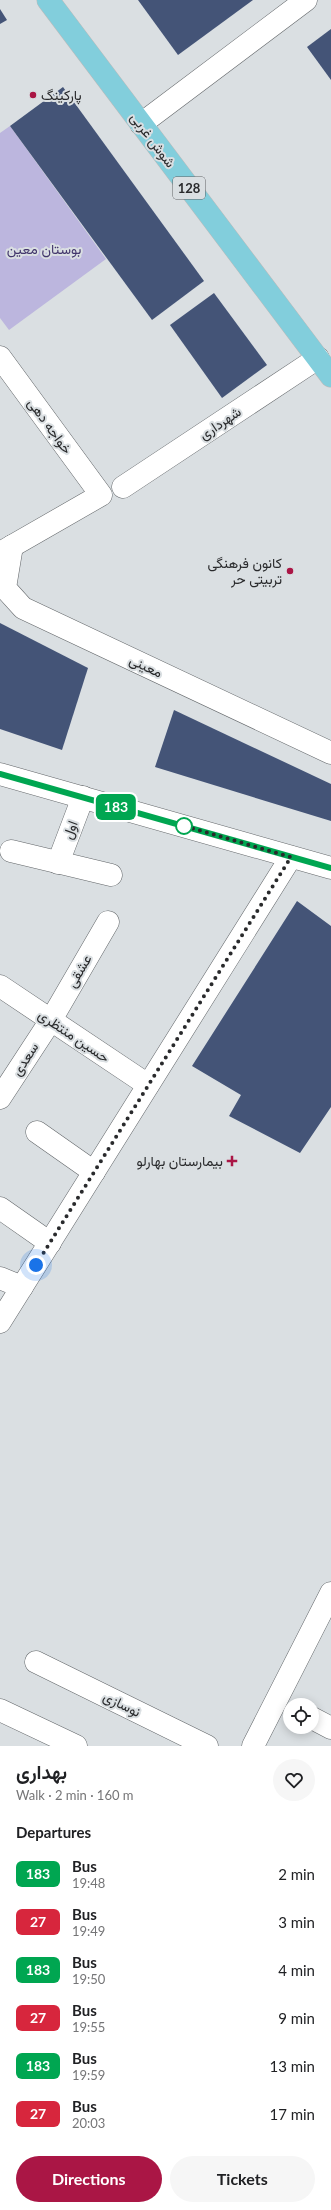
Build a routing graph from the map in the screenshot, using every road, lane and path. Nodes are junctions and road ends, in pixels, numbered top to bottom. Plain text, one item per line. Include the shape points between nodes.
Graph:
1 (48, 0) edge
2 (306, 0) edge
3 (141, 124) junction
4 (0, 357) edge
5 (318, 358) junction
6 (331, 376) edge
7 (123, 487) dead end
8 (6, 549) edge
9 (331, 753) edge
10 (0, 774) edge
11 (83, 797) junction
12 (11, 851) dead end
13 (291, 857) junction
14 (58, 863) junction
15 (331, 868) edge
16 (111, 875) dead end
17 (108, 922) dead end
18 (0, 986) edge
19 (51, 1020) junction
20 (148, 1085) junction
21 (0, 1098) edge
22 (37, 1132) dead end
23 (94, 1172) junction
24 (0, 1208) edge
25 (50, 1243) junction
26 (0, 1278) edge
27 (22, 1287) junction
28 (0, 1322) edge
29 (329, 1603) edge
30 (36, 1662) dead end
31 (285, 1698) edge
32 (283, 1703) edge
33 (0, 1710) edge
34 (319, 1722) edge
35 (331, 1728) edge
36 (76, 1746) edge
37 (208, 1746) edge
38 (252, 1746) edge

1 - 3 main road, شوش غربی / 128
2 - 3 street
3 - 5 main road, شوش غربی / 128
4 - 8 street, خواجه دهی via 101,495
5 - 6 main road, شوش غربی / 128
5 - 7 street, شهرداری
8 - 9 street, معینی via 5,588 23,608
10 - 11 street
11 - 13 street
11 - 14 street, اول
12 - 14 street
13 - 15 street
13 - 20 street
14 - 16 street
17 - 19 street, عشقی
18 - 19 street, حسین منتظری
19 - 20 street, حسین منتظری
19 - 21 street, سعدی
20 - 23 street
22 - 23 street
23 - 25 street
24 - 25 street
25 - 27 street
26 - 27 street
27 - 28 street
29 - 31 street
30 - 37 street, نوسازی
32 - 38 street
33 - 36 street
34 - 35 street

